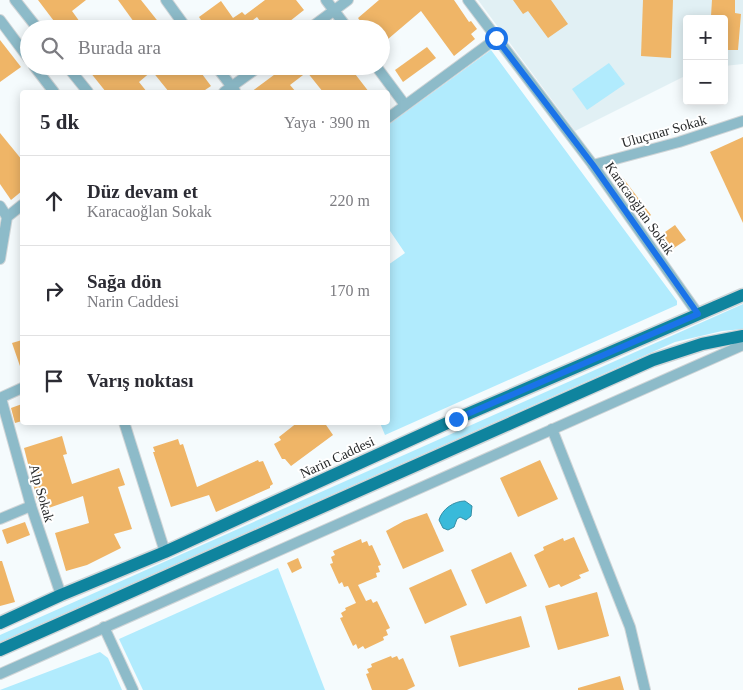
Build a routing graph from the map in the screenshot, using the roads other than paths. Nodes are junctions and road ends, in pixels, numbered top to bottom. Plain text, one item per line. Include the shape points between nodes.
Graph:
1 (15, 0) edge
2 (166, 0) edge
3 (326, 0) edge
4 (348, 0) edge
5 (468, 0) edge
6 (334, 10) junction
7 (0, 20) edge
8 (31, 20) edge
9 (181, 20) edge
10 (321, 20) edge
11 (341, 20) edge
12 (496, 38) junction
13 (20, 47) edge
14 (41, 75) edge
15 (74, 75) edge
16 (221, 75) edge
17 (250, 75) edge
18 (383, 75) edge
19 (52, 90) edge
20 (86, 90) edge
21 (230, 90) edge
22 (232, 90) edge
23 (405, 105) junction
24 (390, 116) edge
25 (743, 121) edge
26 (593, 165) junction
27 (0, 206) edge
28 (20, 207) edge
29 (7, 217) junction
30 (0, 259) edge
31 (743, 295) edge
32 (698, 314) junction
33 (743, 336) edge
34 (743, 346) edge
35 (20, 389) edge
36 (0, 398) edge
37 (125, 425) edge
38 (552, 429) junction
39 (31, 506) junction
40 (0, 519) edge
41 (165, 552) junction
42 (61, 595) junction
43 (0, 623) edge
44 (104, 627) junction
45 (0, 650) edge
46 (0, 674) edge
47 (133, 690) edge
48 (645, 690) edge

1 - 8 street
2 - 9 street
3 - 6 street
4 - 6 street
5 - 12 street, Karacaoğlan Sokak
6 - 10 street
6 - 11 street
7 - 13 street
12 - 23 street
12 - 26 street, Karacaoğlan Sokak
14 - 19 street
15 - 20 street
16 - 21 street
17 - 22 street
18 - 23 street
23 - 24 street
25 - 26 street, Uluçınar Sokak
26 - 32 street, Karacaoğlan Sokak
27 - 29 street
28 - 29 street
29 - 30 street
31 - 32 main road, Narin Caddesi
32 - 41 main road, Narin Caddesi via 456,419
33 - 45 main road via 702,344 653,360
34 - 38 street
35 - 36 street
36 - 39 street, Alp Sokak
37 - 41 street
38 - 44 street
38 - 48 street via 630,627
39 - 40 street
39 - 42 street, Alp Sokak
41 - 42 main road, Narin Caddesi
42 - 43 main road, Narin Caddesi
44 - 46 street
44 - 47 street

